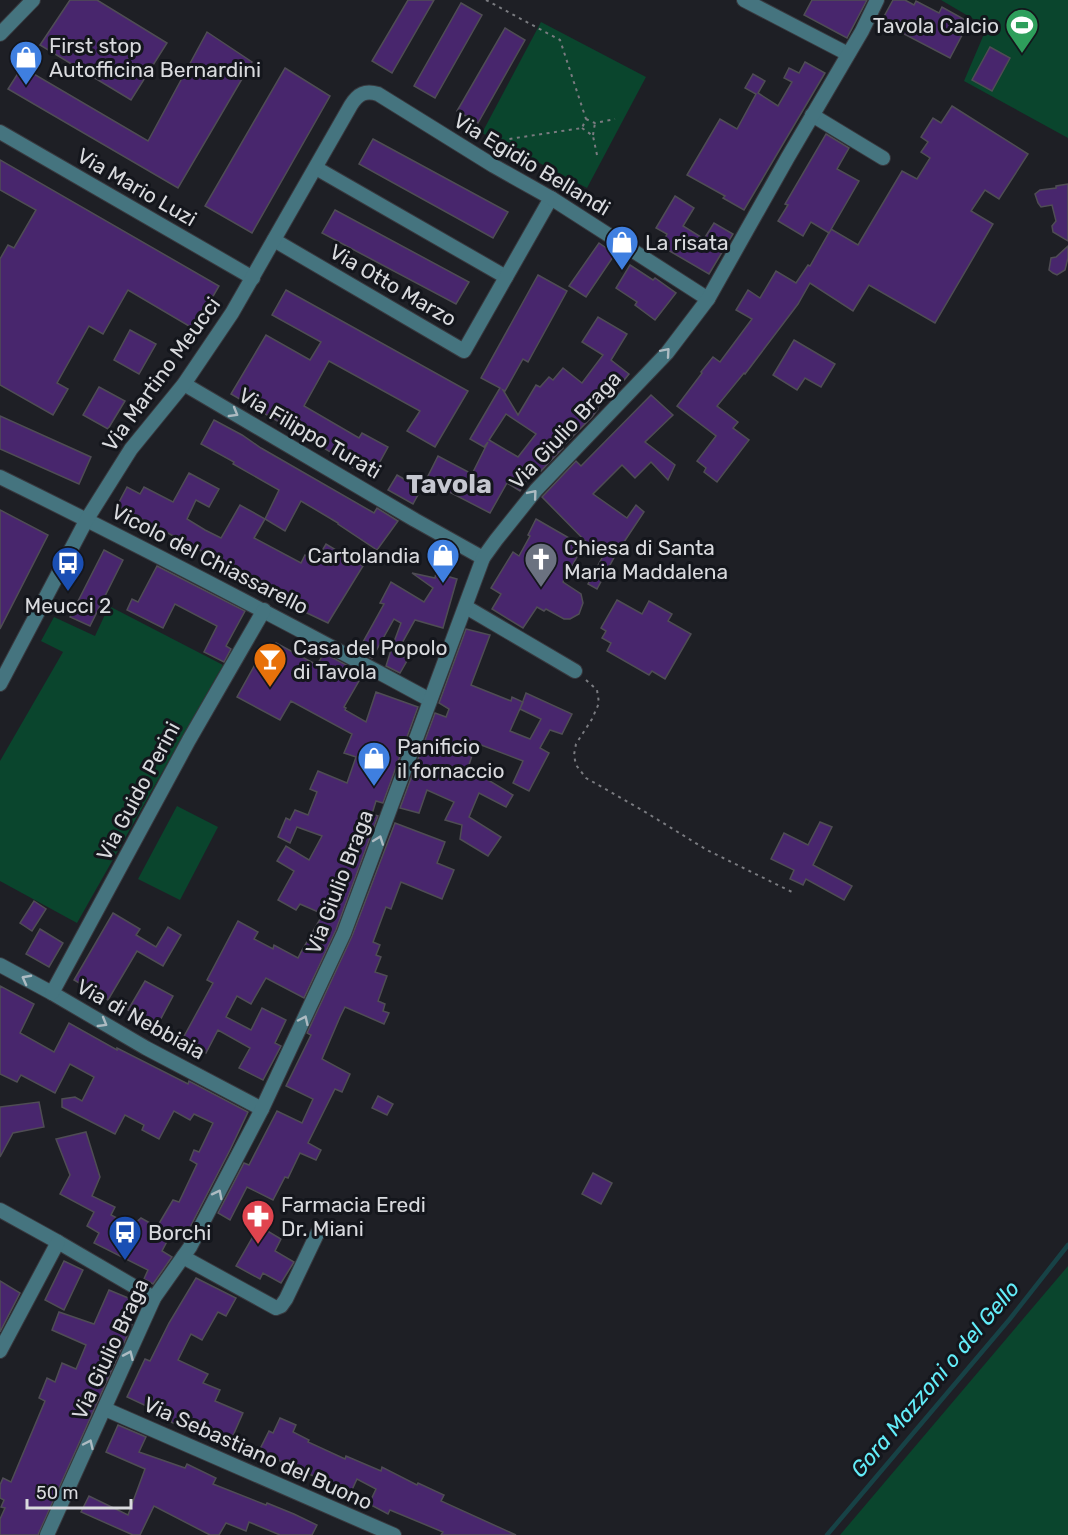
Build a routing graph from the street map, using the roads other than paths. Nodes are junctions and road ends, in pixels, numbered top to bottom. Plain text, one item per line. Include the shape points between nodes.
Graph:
1 (33, 0) edge
2 (744, 0) edge
3 (877, 0) edge
4 (0, 34) edge
5 (848, 54) junction
6 (362, 93) joint
7 (812, 115) junction
8 (0, 132) edge
9 (883, 158) dead end
10 (316, 168) junction
11 (551, 198) junction
12 (274, 240) junction
13 (506, 277) junction
14 (253, 278) junction
15 (708, 299) junction
16 (184, 384) junction
17 (0, 477) edge
18 (87, 519) junction
19 (483, 558) junction
20 (466, 607) junction
21 (264, 610) junction
22 (575, 671) road end
23 (0, 684) edge
24 (430, 700) junction
25 (0, 965) edge
26 (52, 993) junction
27 (262, 1109) junction
28 (0, 1210) edge
29 (318, 1232) dead end
30 (58, 1242) junction
31 (183, 1257) junction
32 (154, 1298) junction
33 (0, 1350) edge
34 (105, 1409) junction
35 (47, 1535) edge
36 (394, 1535) edge

1 - 4 street
2 - 5 street
3 - 5 street, Via Giulio Braga
5 - 7 street, Via Giulio Braga
6 - 10 street, Via Martino Meucci via 351,105
6 - 11 street, Via Egidio Bellandi via 378,94
7 - 9 street
7 - 15 street, Via Giulio Braga
8 - 14 street, Via Mario Luzi
10 - 12 street, Via Martino Meucci
10 - 13 street
11 - 13 street, Via Otto Marzo
11 - 15 street, Via Egidio Bellandi
12 - 13 street, Via Otto Marzo via 464,351
12 - 14 street, Via Martino Meucci
14 - 16 street, Via Martino Meucci
19 -> 15 street, Via Giulio Braga via 536,490 667,353
16 - 18 street, Via Martino Meucci via 132,449
16 -> 19 street, Via Filippo Turati
17 - 18 street, Vicolo del Chiassarello
18 - 21 street, Vicolo del Chiassarello
18 - 23 street, Via Martino Meucci
19 - 20 street, Via Giulio Braga
20 - 22 street
20 - 24 street, Via Giulio Braga
21 - 24 street, Vicolo del Chiassarello
21 - 26 street, Via Guido Perini
27 -> 24 street, Via Giulio Braga via 344,933
26 -> 25 street, Via di Nebbiaia
26 -> 27 street, Via di Nebbiaia
31 -> 27 street, Via Giulio Braga
28 - 30 street
29 - 31 street via 286,1299 276,1308
30 - 32 street
30 - 33 street
31 - 32 street, Via Giulio Braga
34 -> 32 street, Via Giulio Braga
35 -> 34 street, Via Giulio Braga
34 - 36 street, Via Sebastiano del Buono

